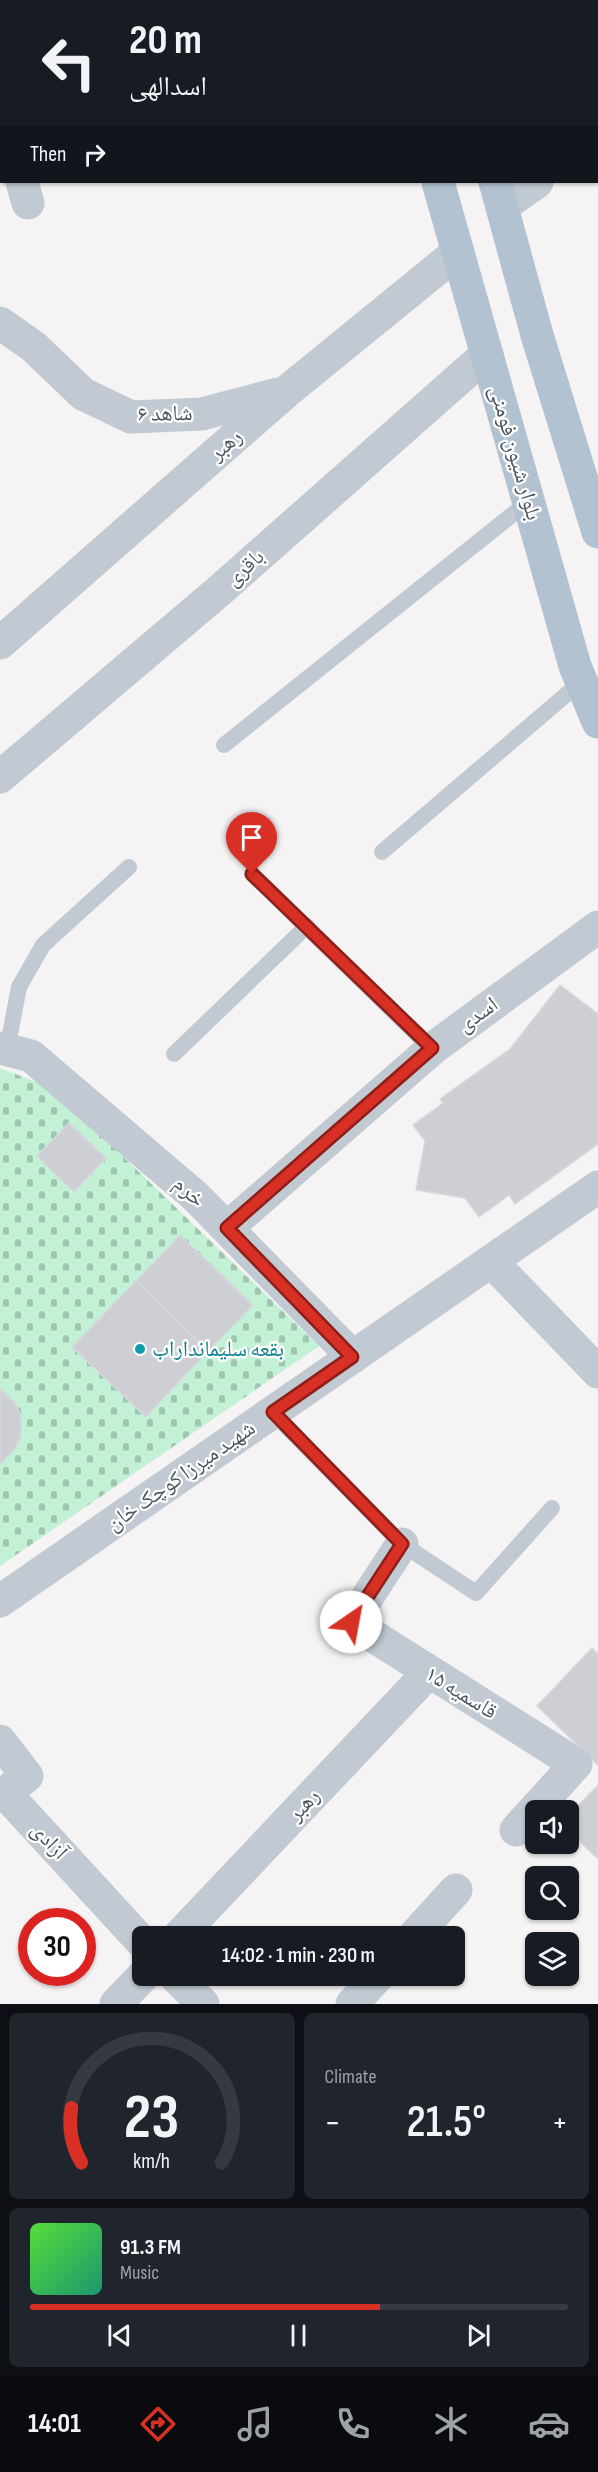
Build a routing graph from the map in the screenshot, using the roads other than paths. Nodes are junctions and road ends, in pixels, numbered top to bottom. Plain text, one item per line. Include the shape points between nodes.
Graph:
1 (438, 183) edge
2 (534, 183) edge
3 (499, 194) edge
4 (458, 252) junction
5 (0, 323) edge
6 (487, 354) junction
7 (286, 392) junction
8 (528, 502) junction
9 (598, 532) edge
10 (0, 643) edge
11 (581, 682) junction
12 (598, 722) edge
13 (224, 745) dead end
14 (0, 777) edge
15 (382, 852) dead end
16 (129, 867) dead end
17 (252, 874) dead end
18 (306, 926) junction
19 (598, 927) edge
20 (432, 1048) junction
21 (4, 1049) edge
22 (174, 1054) dead end
23 (598, 1187) edge
24 (227, 1228) junction
25 (491, 1261) junction
26 (352, 1357) junction
27 (598, 1372) edge
28 (273, 1412) junction
29 (552, 1508) dead end
30 (402, 1544) junction
31 (0, 1601) edge
32 (429, 1672) junction
33 (0, 1741) edge
34 (516, 1830) dead end
35 (456, 1890) dead end
36 (188, 1926) edge
37 (423, 1926) edge
38 (132, 1931) edge
39 (133, 1986) edge
40 (185, 1986) edge
41 (369, 1986) edge
42 (116, 2004) edge
43 (203, 2004) edge
44 (352, 2004) edge

1 - 4 main road, بلوار شیون فومنی
2 - 3 street
3 - 9 main road
4 - 6 main road, بلوار شیون فومنی
4 - 7 street, رهبر
5 - 7 street, شاهد ۶ via 34,346 83,394 131,417 202,414
6 - 8 main road, بلوار شیون فومنی
6 - 14 street, باقری via 219,591
7 - 10 street, رهبر
8 - 11 main road, بلوار شیون فومنی
8 - 13 lane
11 - 12 main road, بلوار شیون فومنی
11 - 15 lane
16 - 21 lane via 44,945 19,987
17 - 18 lane
18 - 20 lane
18 - 22 lane
19 - 20 street, اسدی
20 - 24 street, اسدی
21 - 24 street, خرم via 31,1056
23 - 25 street, شهید میرزا کوچک خان
24 - 26 street, خرم
25 - 26 street, شهید میرزا کوچک خان
25 - 27 street
26 - 28 street, شهید میرزا کوچک خان
28 - 30 lane
28 - 31 street, شهید میرزا کوچک خان
29 - 30 lane via 476,1593
30 - 32 street, قاسمیه ۱۵ via 351,1622
32 - 34 street, قاسمیه ۱۵ via 576,1764
32 - 36 street, رهبر
33 - 38 street, آزادی via 27,1776 5,1793
35 - 37 street
39 - 42 street
40 - 43 street
41 - 44 street

